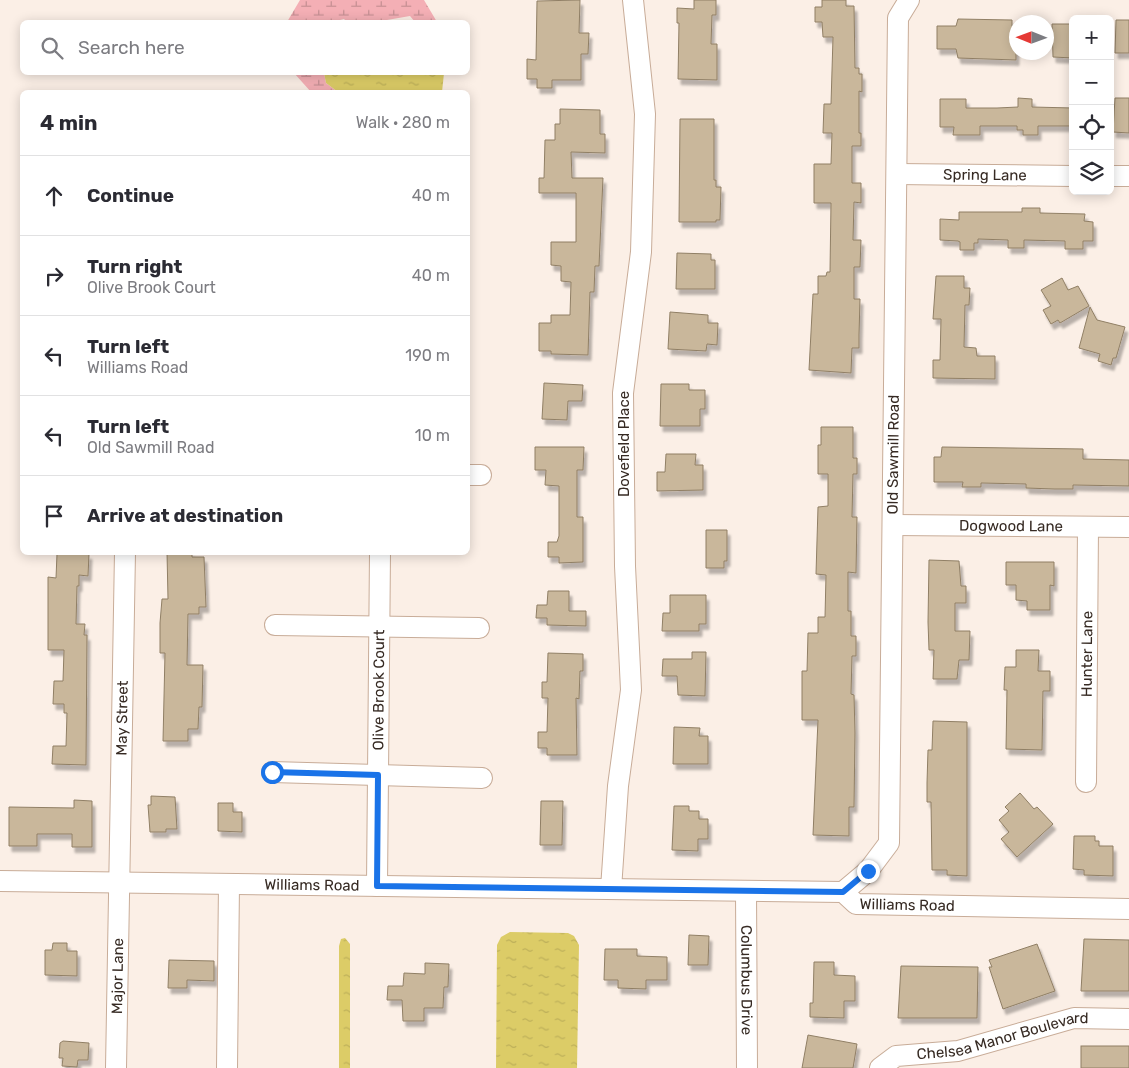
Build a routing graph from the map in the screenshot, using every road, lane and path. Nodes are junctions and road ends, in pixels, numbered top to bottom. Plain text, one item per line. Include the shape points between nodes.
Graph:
1 (633, 0) edge
2 (909, 0) edge
3 (896, 174) junction
4 (1069, 176) edge
5 (1114, 176) edge
6 (1129, 176) edge
7 (893, 525) junction
8 (1088, 527) junction
9 (1129, 527) edge
10 (125, 555) edge
11 (380, 555) edge
12 (275, 626) dead end
13 (380, 627) junction
14 (479, 628) dead end
15 (272, 772) dead end
16 (378, 775) junction
17 (482, 778) dead end
18 (1086, 782) dead end
19 (0, 882) edge
20 (118, 883) junction
21 (229, 884) junction
22 (377, 886) junction
23 (611, 889) junction
24 (746, 890) junction
25 (843, 892) junction
26 (1129, 909) edge
27 (1129, 1019) edge
28 (116, 1068) edge
29 (227, 1068) edge
30 (747, 1068) edge
31 (880, 1068) edge

1 - 23 street, Dovefield Place via 645,114 641,252 623,393 625,566 631,690 618,786
2 - 3 street, Old Sawmill Road via 898,18
3 - 4 street, Spring Lane
3 - 7 street, Old Sawmill Road
5 - 6 street
7 - 8 street, Dogwood Lane
7 - 25 street, Old Sawmill Road via 889,843 868,871
8 - 9 street, Dogwood Lane
8 - 18 street, Hunter Lane
10 - 20 street, May Street
11 - 13 street, Olive Brook Court
12 - 13 street
13 - 14 street
13 - 16 street, Olive Brook Court
15 - 16 street
16 - 17 street
16 - 22 street, Olive Brook Court
19 - 20 street, Williams Road
20 - 21 street, Williams Road
20 - 28 street, Major Lane
21 - 22 street, Williams Road
21 - 29 street
22 - 23 street, Williams Road
23 - 24 street, Williams Road
24 - 25 street, Williams Road
24 - 30 street, Columbus Drive
25 - 26 street, Williams Road via 856,904
27 - 31 street, Chelsea Manor Boulevard via 1074,1018 958,1051 896,1056

